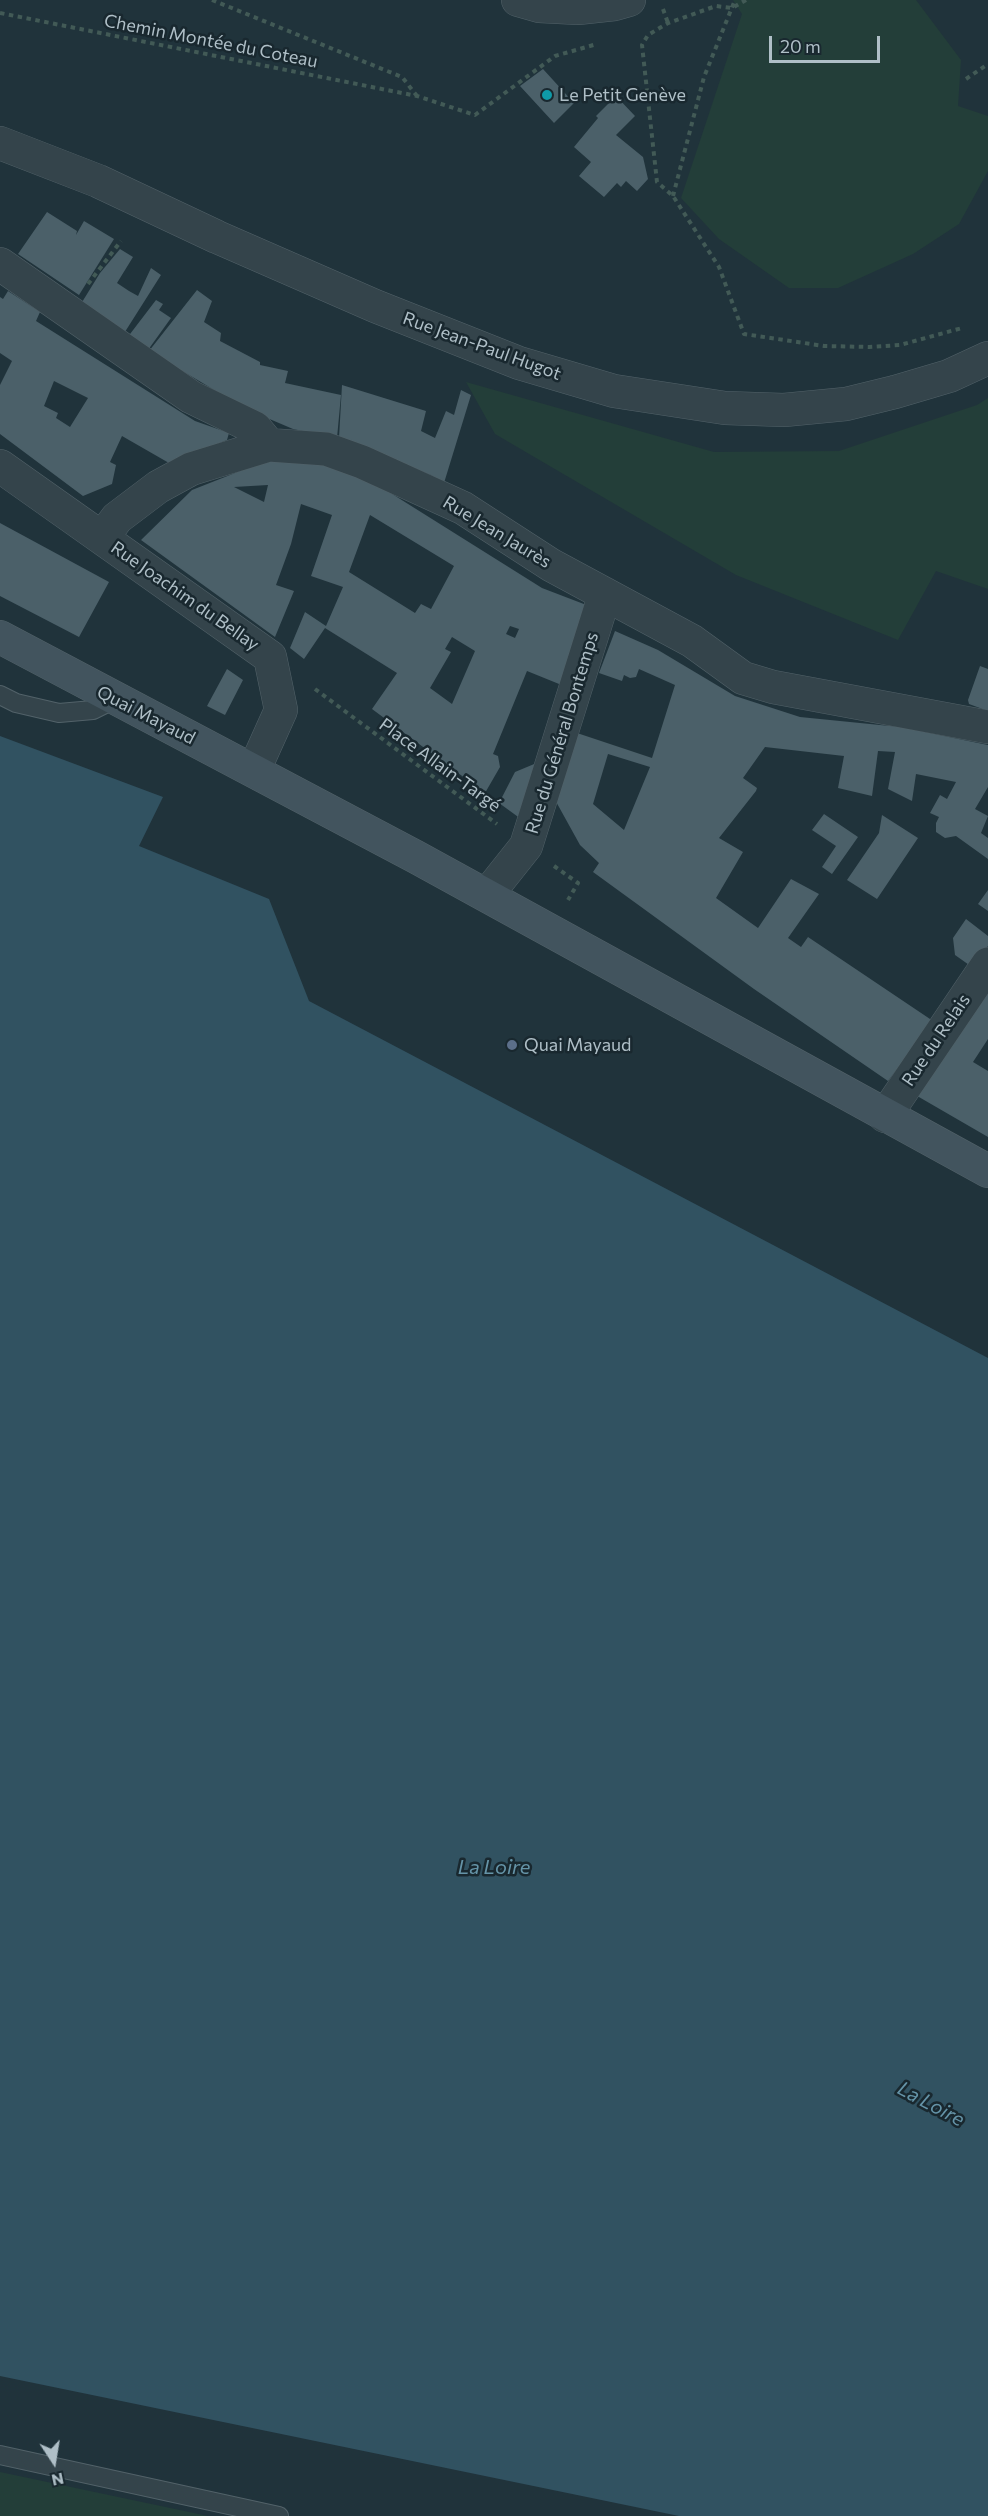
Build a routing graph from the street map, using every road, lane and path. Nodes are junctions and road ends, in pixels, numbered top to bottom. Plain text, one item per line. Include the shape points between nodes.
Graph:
1 (212, 0) edge
2 (518, 0) edge
3 (629, 0) edge
4 (735, 0) edge
5 (747, 0) edge
6 (732, 8) junction
7 (0, 13) edge
8 (648, 34) junction
9 (638, 36) dead end
10 (608, 41) dead end
11 (988, 64) edge
12 (966, 79) dead end
13 (417, 96) junction
14 (0, 143) edge
15 (673, 196) junction
16 (121, 242) dead end
17 (0, 264) edge
18 (67, 311) junction
19 (968, 326) dead end
20 (988, 358) edge
21 (269, 444) junction
22 (0, 466) edge
23 (102, 538) junction
24 (605, 594) junction
25 (0, 638) edge
26 (270, 657) junction
27 (0, 695) edge
28 (115, 699) junction
29 (988, 727) edge
30 (254, 770) junction
31 (526, 846) junction
32 (487, 896) junction
33 (551, 931) junction
34 (988, 964) edge
35 (885, 1116) junction
36 (988, 1171) edge
37 (0, 2454) edge
38 (279, 2516) edge

1 - 13 path via 402,77
2 - 3 street via 539,6 578,8
4 - 6 path
5 - 6 path
6 - 8 path via 716,6
6 - 15 path via 704,77
7 - 13 path, Chemin Montée du Coteau
8 - 9 path
8 - 15 path via 642,45 657,182
10 - 13 path, Chemin Montée du Coteau via 555,56 475,116
11 - 12 path
14 - 20 street, Rue Jean-Paul Hugot via 98,181 375,306 519,363 614,391 725,408 784,410 846,404 895,392 949,376
15 - 19 path via 719,267 744,334 824,346 869,347 931,339
16 - 18 path
17 - 18 street
18 - 21 street via 191,397 255,428
21 - 23 street via 201,466 158,487 117,518
21 - 24 street, Rue Jean Jaurès via 326,449 380,470 463,508 551,565
22 - 23 street, Rue Joachim du Bellay
23 - 26 street, Rue Joachim du Bellay
24 - 29 street, Rue Jean Jaurès via 692,641 743,678
24 - 31 street, Rue du Général Bontemps
25 - 28 main road, Quai Mayaud
26 - 30 street, Rue Joachim du Bellay via 281,710
26 - 31 path, Place Allain-Targé
27 - 28 lane via 59,713 93,710
28 - 30 main road, Quai Mayaud
30 - 32 main road, Quai Mayaud
31 - 32 street, Rue du Général Bontemps
31 - 33 path, Place Allain-Targé via 578,883
32 - 33 main road, Quai Mayaud
33 - 35 main road, Quai Mayaud
34 - 35 street, Rue du Relais
35 - 36 main road, Quai Mayaud
37 - 38 lane

